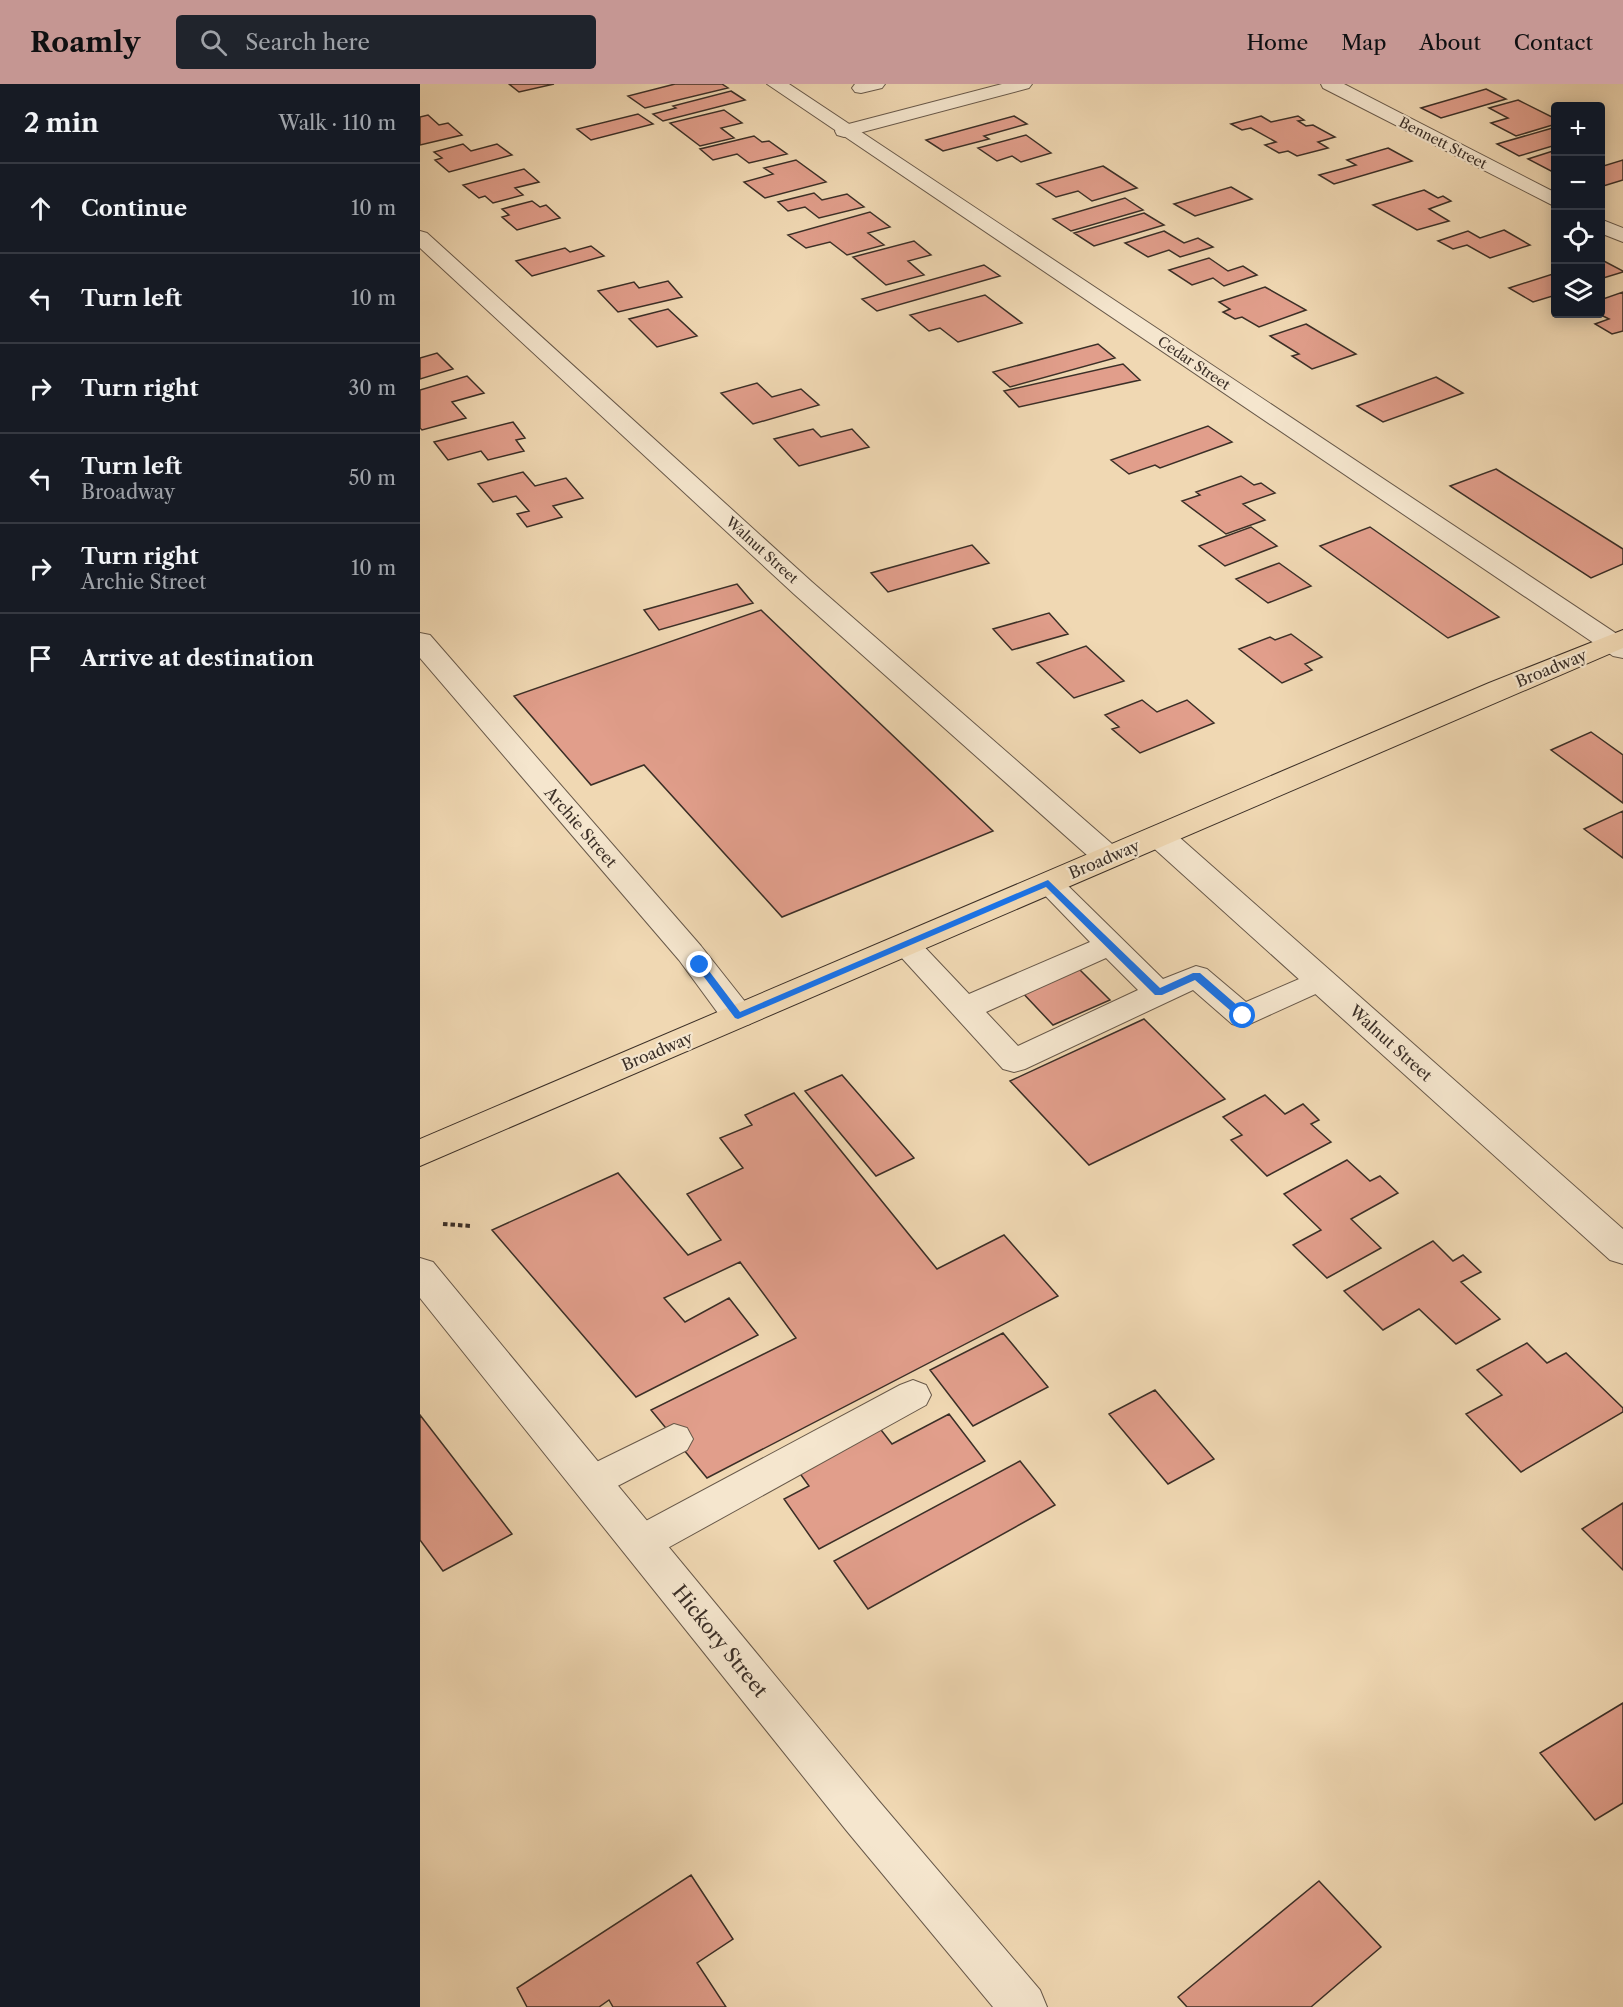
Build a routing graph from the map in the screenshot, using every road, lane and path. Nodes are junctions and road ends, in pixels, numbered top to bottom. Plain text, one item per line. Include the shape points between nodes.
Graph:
1 (776, 84) edge
2 (1023, 84) edge
3 (1330, 84) edge
4 (844, 131) junction
5 (1551, 198) edge
6 (1605, 227) edge
7 (1623, 236) edge
8 (420, 237) edge
9 (420, 641) edge
10 (1619, 644) edge
11 (1159, 836) junction
12 (1108, 857) junction
13 (1048, 883) junction
14 (904, 945) junction
15 (1109, 945) junction
16 (1320, 980) junction
17 (1159, 993) junction
18 (966, 1008) junction
19 (738, 1016) junction
20 (420, 1153) edge
21 (443, 1224) dead end
22 (471, 1226) dead end
23 (1623, 1250) edge
24 (420, 1272) edge
25 (913, 1395) dead end
26 (674, 1439) dead end
27 (591, 1482) junction
28 (641, 1543) junction
29 (1023, 2007) edge

1 - 4 street, Cedar Street
2 - 4 lane
3 - 5 street, Bennett Street
4 - 10 street, Cedar Street
6 - 7 street
8 - 12 street, Walnut Street via 803,588
9 - 19 street, Archie Street via 690,953
10 - 11 main road, Broadway
11 - 12 main road, Broadway
11 - 16 street, Walnut Street
12 - 13 main road, Broadway
13 - 14 main road, Broadway
13 - 15 lane
14 - 18 lane
14 - 19 main road, Broadway
15 - 17 lane
15 - 18 lane
16 - 17 lane via 1243,1016 1196,976
16 - 23 street, Walnut Street
17 - 18 lane via 1014,1060
19 - 20 main road, Broadway
21 - 22 path
24 - 27 street, Hickory Street
25 - 28 lane
26 - 27 lane
27 - 28 street, Hickory Street
28 - 29 street, Hickory Street

